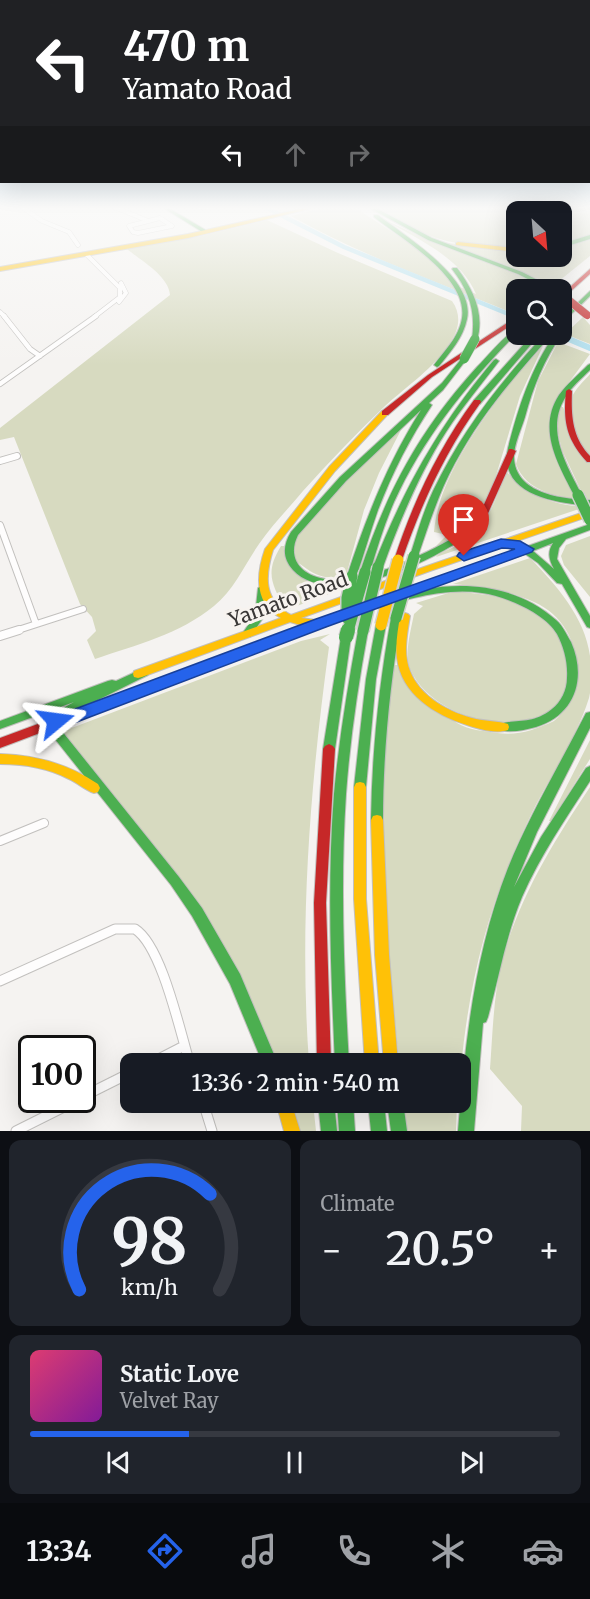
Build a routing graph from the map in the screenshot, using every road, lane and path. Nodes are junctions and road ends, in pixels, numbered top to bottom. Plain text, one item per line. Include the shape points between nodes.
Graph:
1 (33, 260) edge
2 (40, 260) edge
3 (93, 260) edge
4 (436, 260) edge
5 (443, 260) edge
6 (484, 260) edge
7 (590, 264) edge
8 (0, 267) edge
9 (590, 271) edge
10 (576, 277) junction
11 (530, 279) edge
12 (572, 279) edge
13 (572, 282) edge
14 (590, 284) edge
15 (572, 285) edge
16 (590, 294) edge
17 (572, 303) edge
18 (572, 305) edge
19 (572, 307) edge
20 (0, 312) edge
21 (589, 316) edge
22 (6, 318) junction
23 (0, 320) edge
24 (506, 329) edge
25 (506, 333) edge
26 (512, 345) edge
27 (538, 345) edge
28 (542, 345) edge
29 (548, 345) edge
30 (40, 356) junction
31 (590, 366) edge
32 (446, 383) junction
33 (0, 384) edge
34 (569, 391) junction
35 (405, 396) junction
36 (512, 451) junction
37 (17, 456) dead end
38 (590, 460) edge
39 (0, 461) edge
40 (590, 503) edge
41 (590, 513) edge
42 (590, 520) edge
43 (0, 525) edge
44 (590, 527) edge
45 (563, 537) junction
46 (501, 544) junction
47 (528, 549) junction
48 (264, 586) junction
49 (575, 597) junction
50 (366, 607) junction
51 (83, 609) dead end
52 (401, 617) junction
53 (287, 619) junction
54 (321, 623) junction
55 (36, 624) junction
56 (590, 625) edge
57 (247, 634) junction
58 (0, 636) edge
59 (346, 637) junction
60 (144, 672) junction
61 (590, 716) edge
62 (55, 723) junction
63 (0, 725) edge
64 (0, 743) edge
65 (0, 759) edge
66 (590, 771) edge
67 (108, 799) junction
68 (44, 823) dead end
69 (0, 841) edge
70 (0, 981) edge
71 (472, 1043) junction
72 (184, 1046) junction
73 (170, 1053) edge
74 (186, 1053) edge
75 (266, 1053) edge
76 (324, 1053) edge
77 (341, 1053) edge
78 (371, 1053) edge
79 (390, 1053) edge
80 (120, 1078) edge
81 (96, 1090) edge
82 (52, 1113) edge
83 (206, 1113) edge
84 (287, 1113) edge
85 (327, 1113) edge
86 (346, 1113) edge
87 (377, 1113) edge
88 (397, 1113) edge
89 (16, 1131) edge
90 (212, 1131) edge
91 (292, 1131) edge
92 (329, 1131) edge
93 (347, 1131) edge
94 (379, 1131) edge
95 (399, 1131) edge
96 (466, 1131) edge

1 - 8 main road
2 - 8 main road
3 - 30 street via 123,285 126,294
4 - 35 main road via 458,286 464,303 462,326 453,347
5 - 32 main road, bridge via 471,291 478,322 475,339 464,360
6 - 11 main road
7 - 10 main road
9 - 15 main road
10 - 12 main road
10 - 13 main road
14 - 18 main road
16 - 19 main road
17 - 21 main road, bridge
20 - 22 street
22 - 23 street
22 - 30 street via 33,353
24 - 35 main road via 445,365
25 - 59 main road, bridge via 422,440 387,508
26 - 77 main road, bridge via 475,384 439,432 401,504 378,567 345,726 338,807 336,940
27 - 78 main road, bridge via 495,376 454,432 422,491 381,625 367,714 360,823 362,942
28 - 52 main road, bridge via 495,391 468,431 434,496 414,556
29 - 36 main road via 533,378
30 - 33 street
31 - 34 main road
32 - 36 main road via 343,479 294,534 288,552 296,568 317,580 346,582 448,547 472,531 484,517 502,464
32 - 59 main road, bridge via 417,420 388,471 369,519 347,598
34 - 38 main road via 565,413 568,429
34 - 42 main road, bridge via 557,405 553,429 557,450
35 - 48 main road via 328,475 274,543 264,561
36 - 40 main road via 511,468 531,489 560,501
37 - 39 street
41 - 46 main road, Yamato Road
43 - 55 street
44 - 45 main road, Yamato Road
45 - 47 main road, Yamato Road
45 - 49 main road via 555,547 553,560
46 - 47 main road
46 - 53 main road, Yamato Road
47 - 49 main road
47 - 50 main road, Yamato Road
48 - 53 main road via 277,611
48 - 57 main road via 260,615
49 - 56 main road
50 - 52 main road via 453,588 485,590 519,599 550,616 573,639 584,666 581,688 566,710 529,727 490,728 461,720 428,701 407,676 400,652
50 - 54 main road, Yamato Road
51 - 55 street
52 - 79 main road via 383,711 378,817 380,916
53 - 54 main road via 303,624
53 - 57 main road, Yamato Road
54 - 62 main road, Yamato Road
55 - 58 street
57 - 60 main road, Yamato Road
59 - 76 main road via 332,721 322,830
60 - 62 main road via 69,708
60 - 63 main road, Yamato Road
61 - 71 main road via 528,839 504,897 485,964
62 - 64 main road, Yamato Road
62 - 67 main road via 58,737
65 - 67 main road via 58,767
66 - 71 main road via 540,848 516,895
67 - 75 main road via 203,921 235,979
68 - 69 street
70 - 72 street via 116,929 139,930 156,956
71 - 96 main road
72 - 73 street
72 - 74 street
80 - 81 street
82 - 89 street
83 - 90 street
84 - 91 main road
85 - 92 main road
86 - 93 main road
87 - 94 main road
88 - 95 main road

